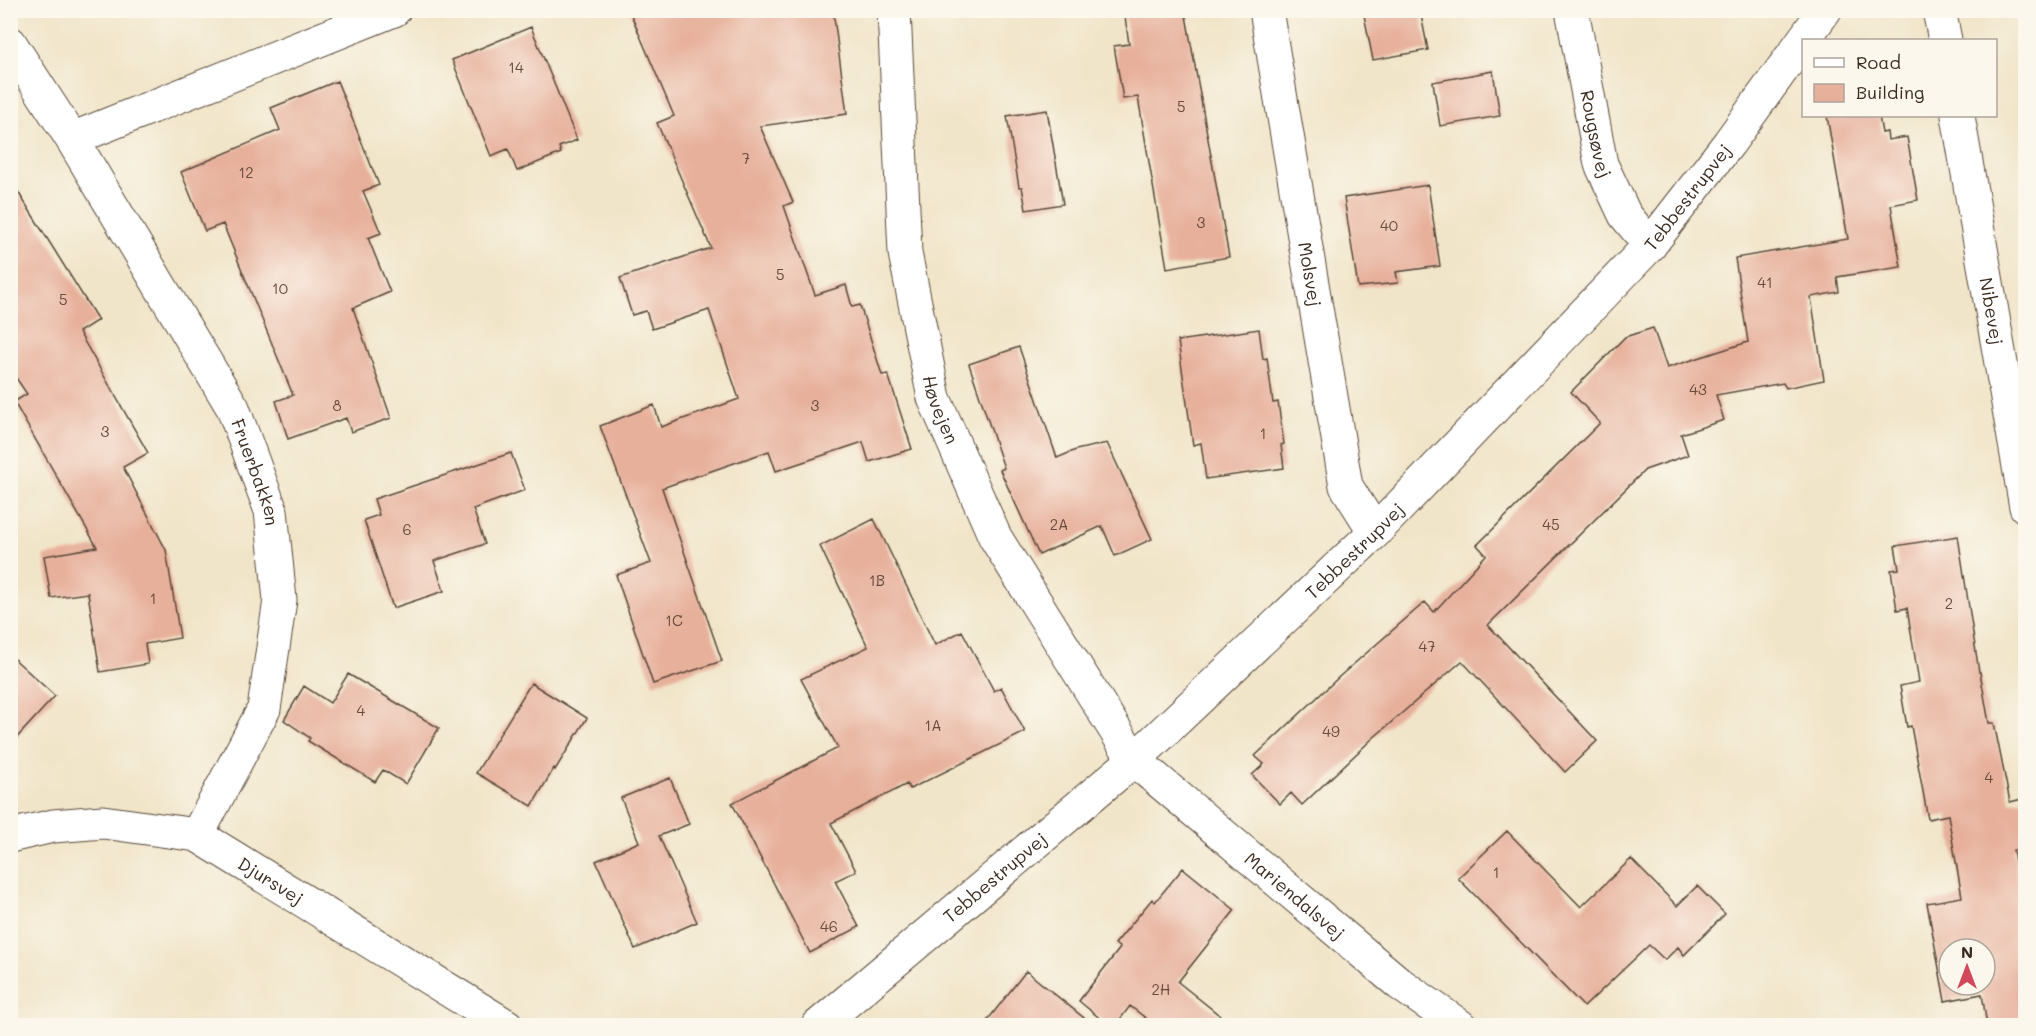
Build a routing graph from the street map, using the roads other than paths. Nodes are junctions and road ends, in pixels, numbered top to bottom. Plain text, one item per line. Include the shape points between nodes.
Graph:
1 (394, 10) edge
2 (894, 10) edge
3 (1266, 10) edge
4 (1572, 10) edge
5 (1825, 10) edge
6 (1940, 10) edge
7 (1804, 39) edge
8 (1945, 39) edge
9 (1802, 42) edge
10 (10, 43) edge
11 (1958, 117) edge
12 (72, 139) junction
13 (1650, 245) junction
14 (2025, 507) edge
15 (1375, 532) junction
16 (1134, 760) junction
17 (196, 835) junction
18 (10, 836) edge
19 (507, 1026) edge
20 (818, 1026) edge
21 (1460, 1026) edge

1 - 12 street
2 - 16 street, Høvejen via 904,253 934,398 995,537
3 - 15 street, Molsvej via 1346,486
4 - 13 street, Rougsøvej via 1601,164 1625,215
5 - 7 street, Tebbestrupvej
6 - 8 street
9 - 13 street, Tebbestrupvej
10 - 12 street, Fruerbakken
11 - 14 street, Nibevej
12 - 17 street, Fruerbakken via 233,408 271,511 280,600 264,709
13 - 15 street, Tebbestrupvej
15 - 16 street, Tebbestrupvej
16 - 20 street, Tebbestrupvej
16 - 21 street, Mariendalsvej via 1401,984
17 - 18 street, Djursvej via 103,822 53,826
17 - 19 street, Djursvej

